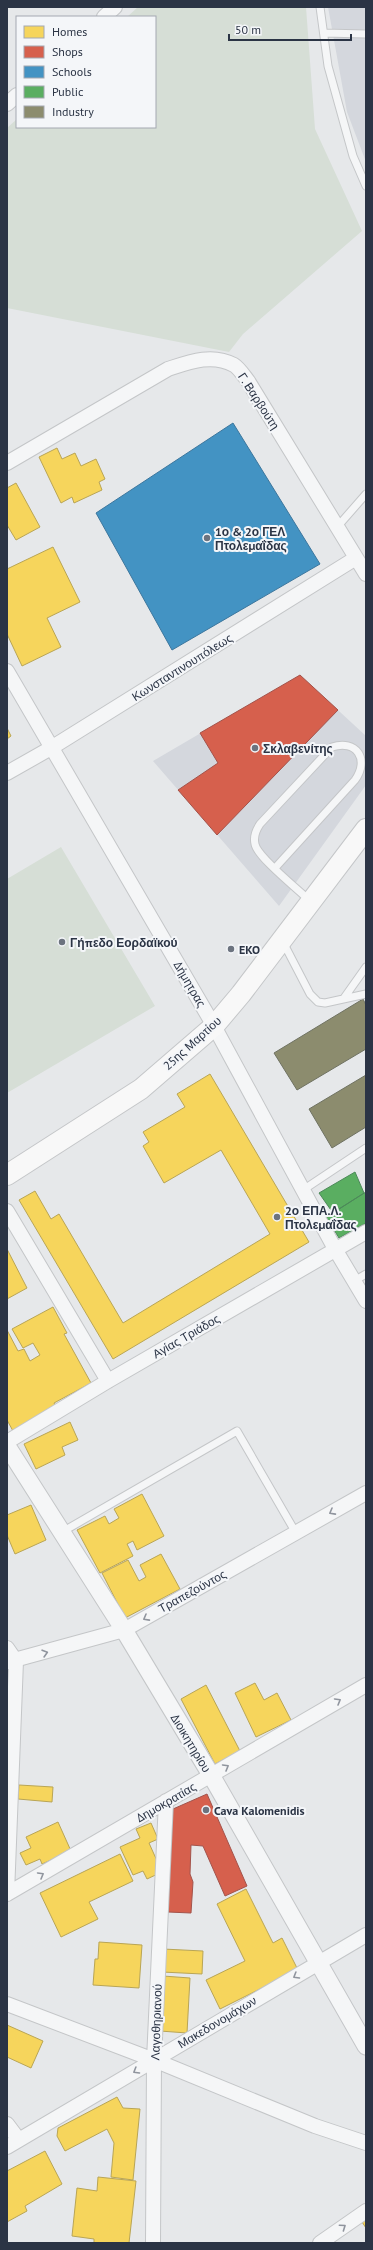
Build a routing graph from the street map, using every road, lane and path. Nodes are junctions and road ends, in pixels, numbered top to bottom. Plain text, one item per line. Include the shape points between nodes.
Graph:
1 (115, 7) edge
2 (320, 7) edge
3 (105, 16) edge
4 (324, 32) junction
5 (366, 34) edge
6 (16, 96) edge
7 (7, 104) edge
8 (366, 186) edge
9 (7, 463) edge
10 (366, 494) edge
11 (338, 526) junction
12 (356, 558) junction
13 (366, 574) edge
14 (7, 671) edge
15 (51, 748) junction
16 (7, 773) edge
17 (366, 829) edge
18 (275, 868) junction
19 (311, 902) junction
20 (282, 940) junction
21 (366, 968) edge
22 (366, 994) edge
23 (344, 998) junction
24 (214, 1026) junction
25 (366, 1148) edge
26 (7, 1175) edge
27 (303, 1190) junction
28 (7, 1211) edge
29 (366, 1232) edge
30 (335, 1249) junction
31 (360, 1278) edge
32 (366, 1301) edge
33 (108, 1381) junction
34 (7, 1442) edge
35 (7, 1446) edge
36 (366, 1493) edge
37 (62, 1532) junction
38 (296, 1533) junction
39 (124, 1630) junction
40 (7, 1648) edge
41 (11, 1662) edge
42 (366, 1685) edge
43 (211, 1775) junction
44 (166, 1801) junction
45 (7, 1894) edge
46 (366, 1935) edge
47 (319, 1962) junction
48 (7, 2004) edge
49 (366, 2046) edge
50 (154, 2060) junction
51 (7, 2124) edge
52 (366, 2142) edge
53 (13, 2144) edge
54 (366, 2211) edge
55 (152, 2243) edge
56 (320, 2243) edge

1 - 3 street
2 - 4 lane
4 - 5 lane
4 - 8 lane via 328,66 353,156
6 - 7 street
9 - 11 street, Γ. Βαρβούτη via 168,369 194,360 217,359 235,365 248,381
10 - 11 lane
11 - 12 street, Γ. Βαρβούτη
12 - 13 street, Γ. Βαρβούτη
12 - 15 street, Κωνσταντινουπόλεως
14 - 15 street, Δήμητρας
15 - 16 street, Κωνσταντινουπόλεως
15 - 24 street, Δήμητρας
17 - 19 main road, 25ης Μαρτίου
18 - 18 lane via 258,852 255,845 255,834 260,824 332,747 343,746 358,752 362,756 362,765 355,780
18 - 19 lane
19 - 20 main road, 25ης Μαρτίου
20 - 23 lane via 314,999 325,1003
20 - 24 main road, 25ης Μαρτίου
21 - 23 lane
22 - 23 lane
24 - 26 main road, 25ης Μαρτίου via 141,1089
24 - 27 street, Δήμητρας
25 - 27 lane
27 - 30 street, Δήμητρας
28 - 33 street
29 - 30 street, Αγίας Τριάδος
30 - 31 street, Δήμητρας
30 - 33 street, Αγίας Τριάδος
31 - 32 street, Δήμητρας
33 - 34 street, Αγίας Τριάδος
35 - 37 street, Διοικητηρίου
36 -> 38 street, Τραπεζούντος
37 - 38 lane via 237,1431
37 - 39 street, Διοικητηρίου
38 -> 39 street, Τραπεζούντος
41 -> 39 street, Τραπεζούντος
39 - 43 street, Διοικητηρίου
40 - 41 street
41 - 45 street
43 -> 42 street, Δημοκρατίας
43 - 44 street, Δημοκρατίας
43 - 47 street, Διοικητηρίου
45 -> 44 street, Δημοκρατίας
44 - 50 street, Λαγοθηριανού
46 - 47 street, Μακεδονομάχων
47 - 49 street, Διοικητηρίου
47 -> 50 street, Μακεδονομάχων
48 - 50 street
50 - 52 street via 315,2126
50 -> 53 street, Μακεδονομάχων
50 - 55 street, Λαγοθηριανού
51 - 53 street
56 -> 54 street

